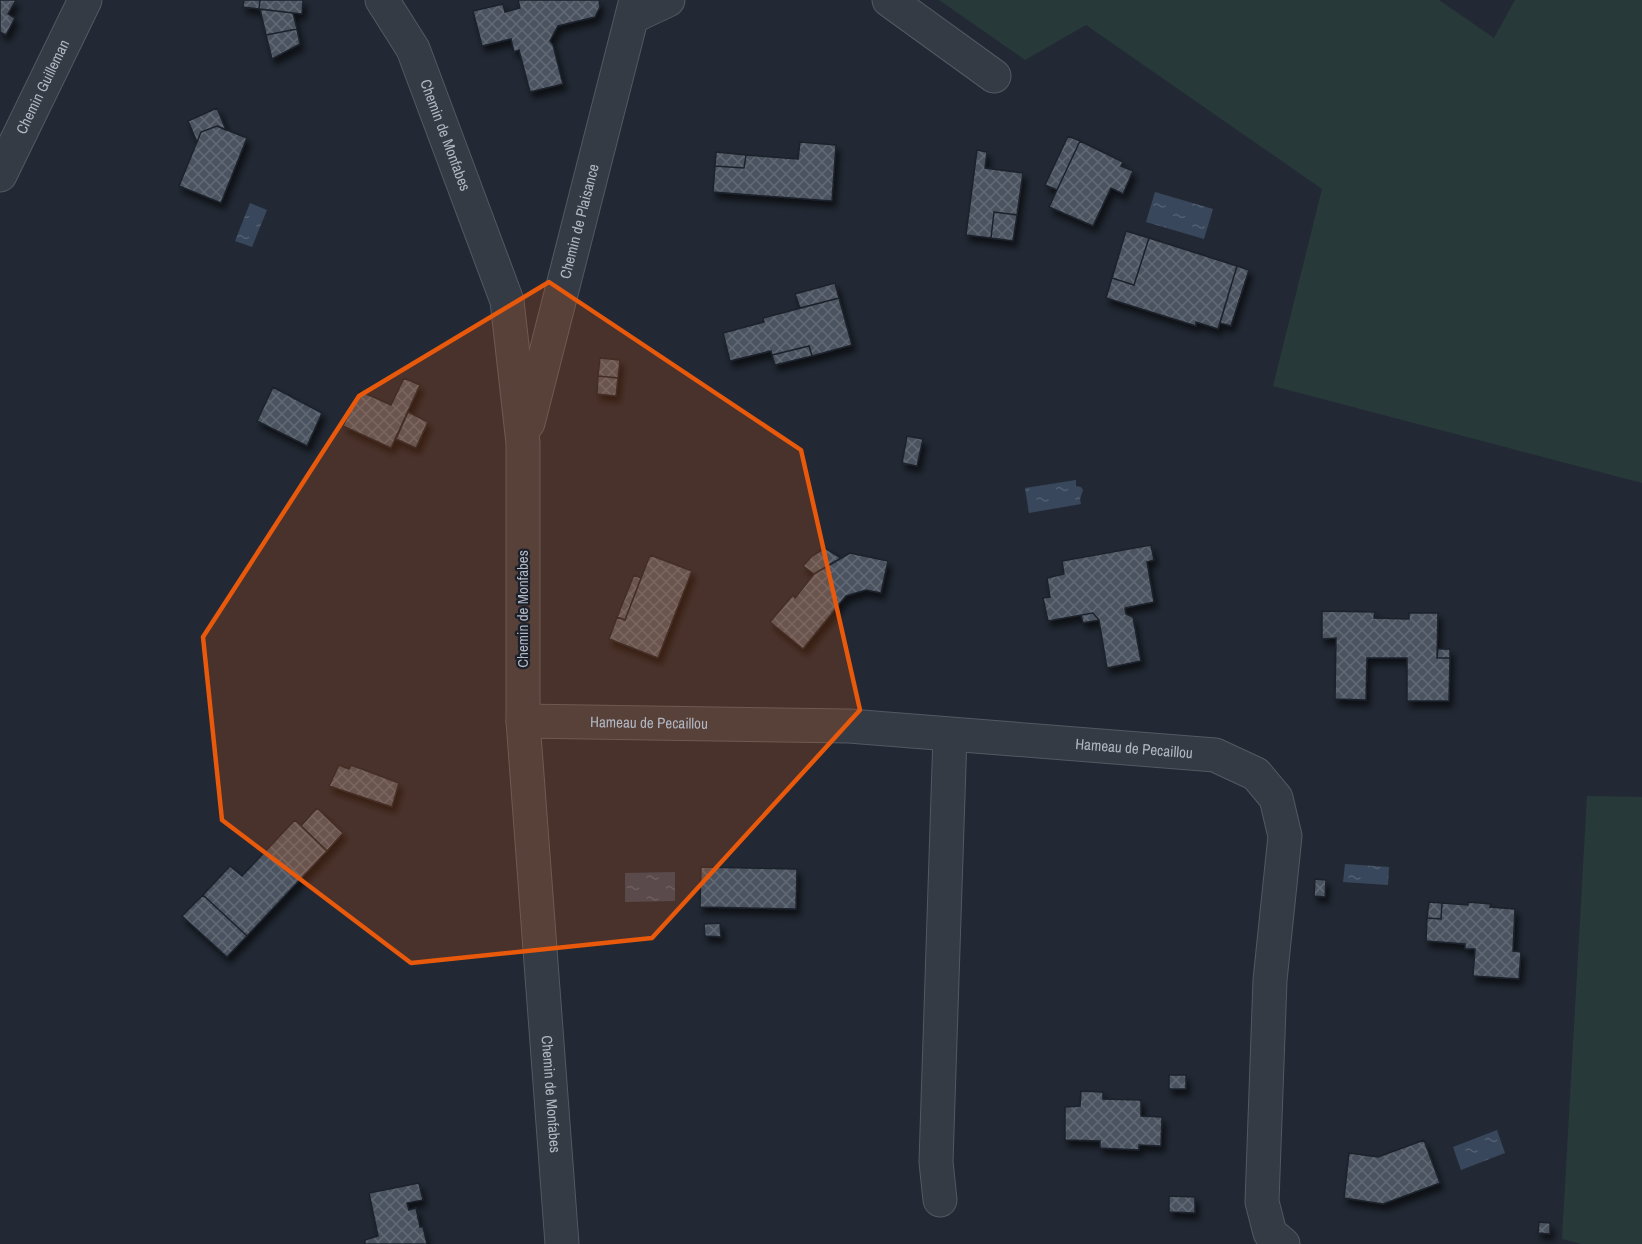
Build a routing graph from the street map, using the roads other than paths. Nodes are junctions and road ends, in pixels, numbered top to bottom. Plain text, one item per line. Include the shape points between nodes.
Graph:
1 (85, 0) edge
2 (382, 0) edge
3 (669, 0) edge
4 (889, 0) edge
5 (634, 8) edge
6 (994, 76) dead end
7 (0, 175) edge
8 (523, 443) junction
9 (524, 722) junction
10 (950, 735) junction
11 (940, 1200) dead end
12 (562, 1244) edge
13 (1283, 1244) edge

1 - 7 street, Chemin Guilleman
2 - 8 street, Chemin de Monfabes via 413,49 507,301
3 - 5 street
4 - 6 street
5 - 8 street, Chemin de Plaisance
8 - 9 street, Chemin de Monfabes
9 - 10 street, Hameau de Pecaillou via 849,726
9 - 12 street, Chemin de Monfabes
10 - 11 street via 936,1162
10 - 13 street, Hameau de Pecaillou via 1215,755 1256,774 1276,798 1285,836 1270,980 1263,1202 1270,1233

